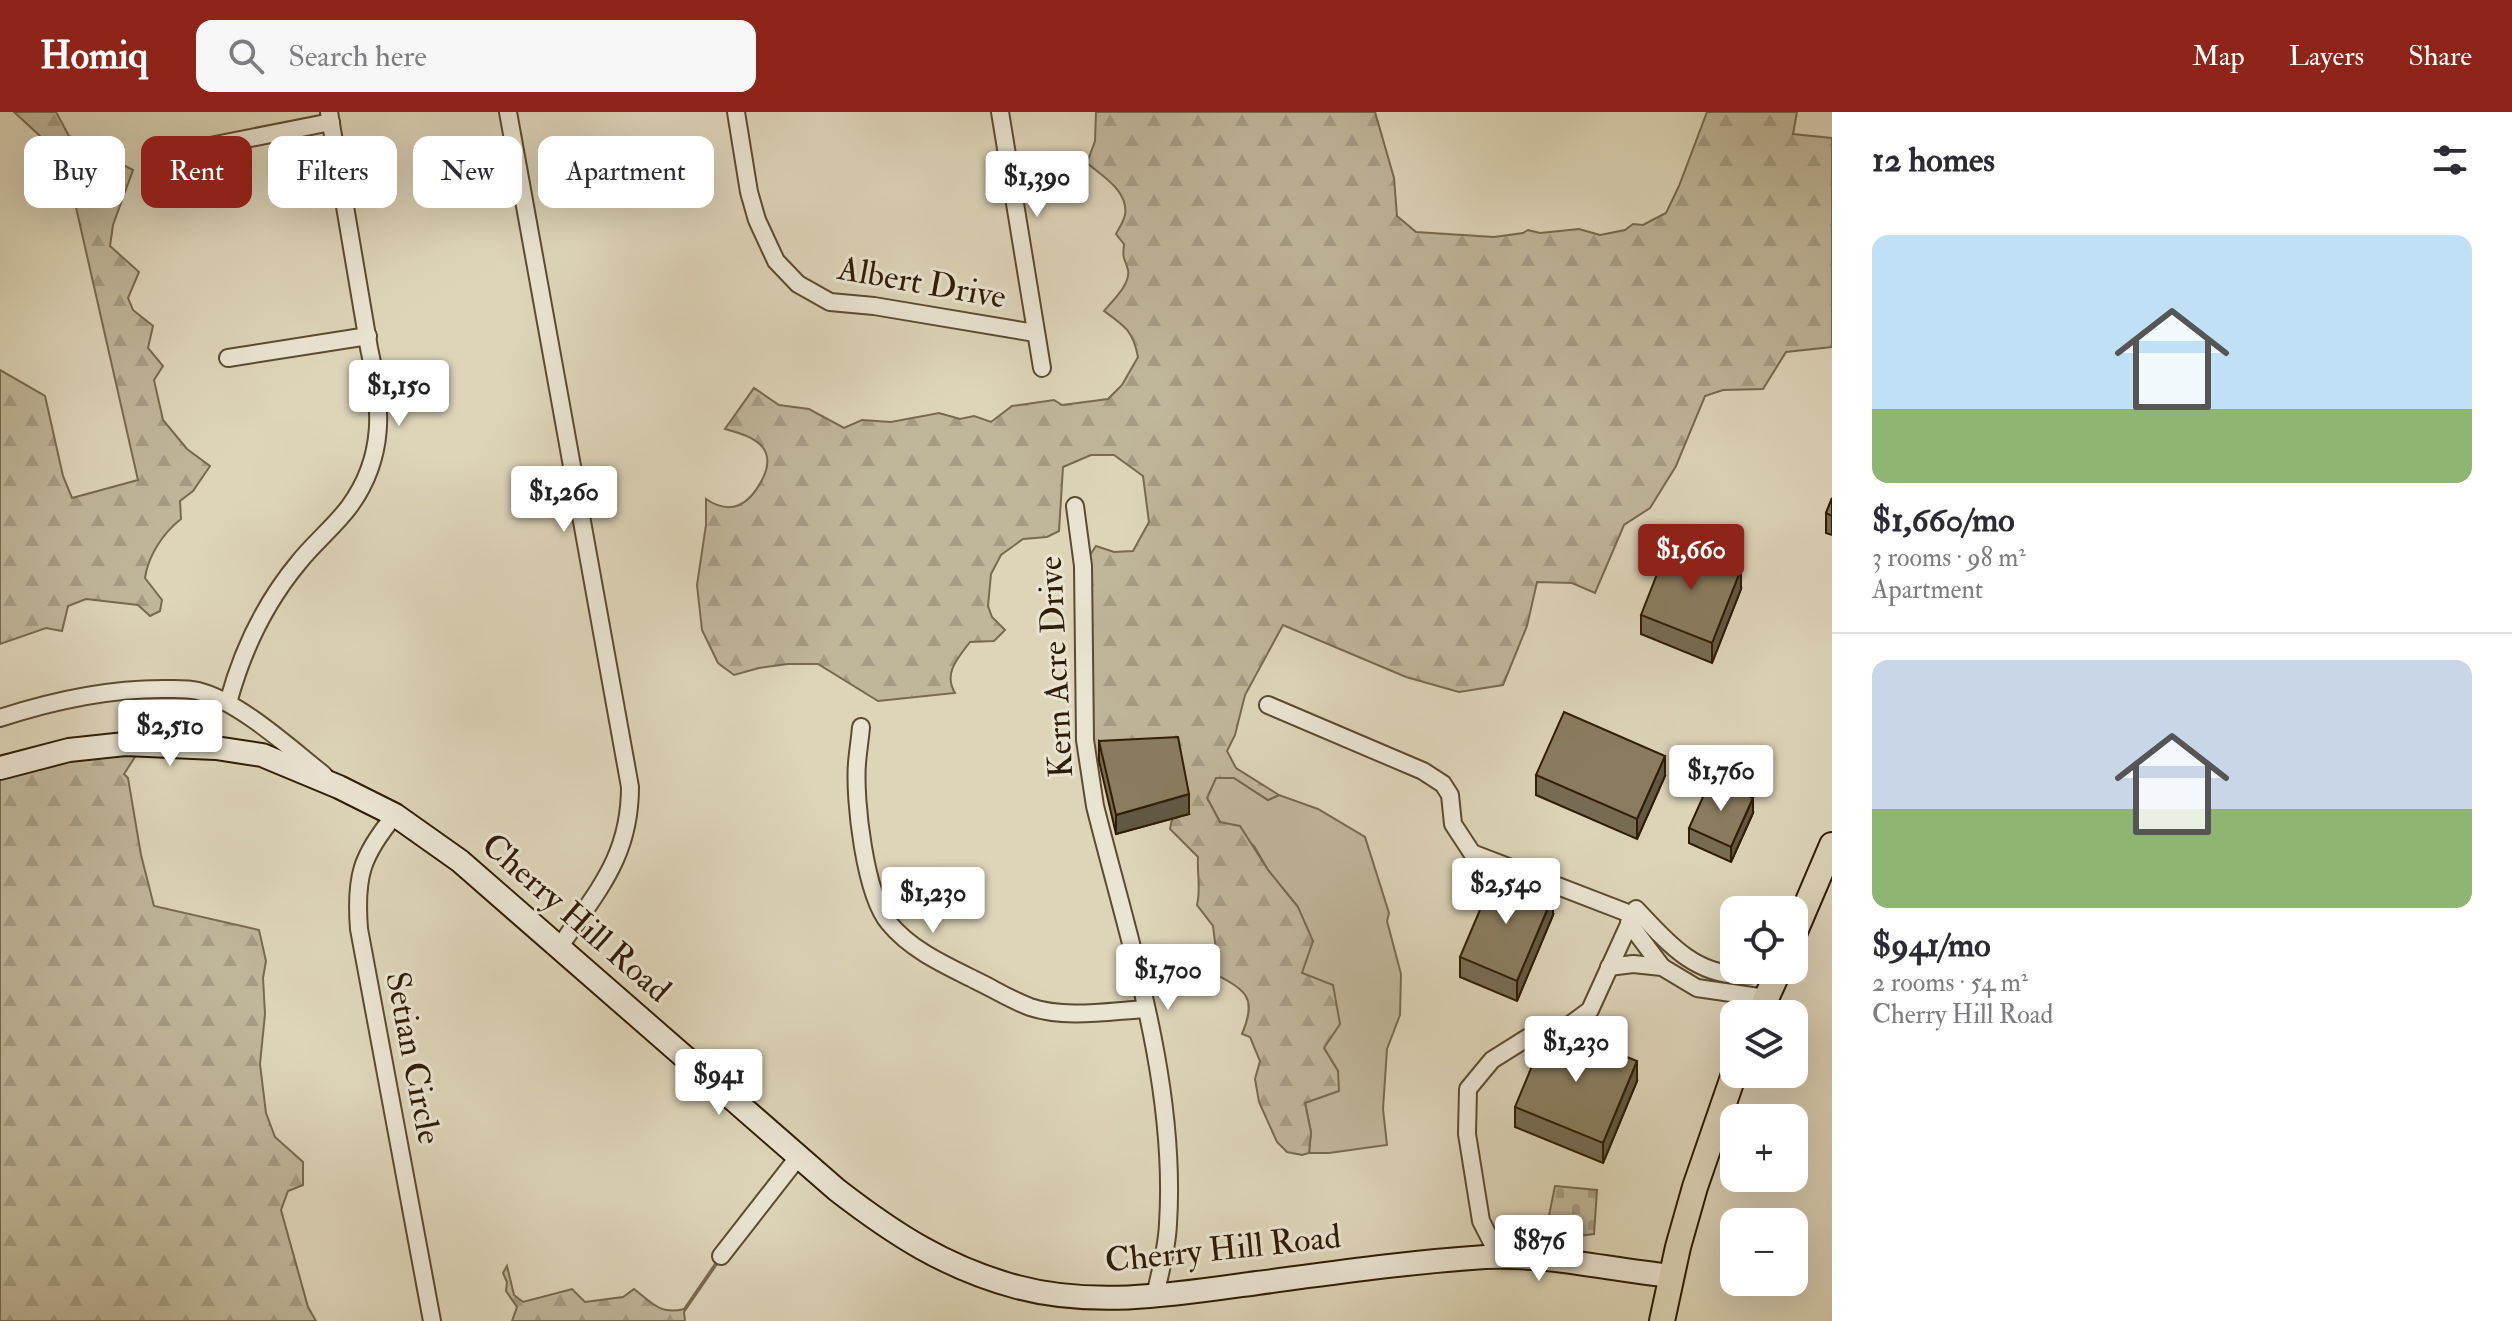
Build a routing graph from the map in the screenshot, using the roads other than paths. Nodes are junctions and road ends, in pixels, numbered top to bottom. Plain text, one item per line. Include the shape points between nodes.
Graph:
1 (508, 112) edge
2 (736, 112) edge
3 (1000, 112) edge
4 (330, 117) edge
5 (248, 136) edge
6 (1035, 333) junction
7 (368, 336) junction
8 (228, 358) dead end
9 (1042, 368) dead end
10 (1075, 506) dead end
11 (228, 703) junction
12 (1268, 705) dead end
13 (0, 718) edge
14 (861, 727) dead end
15 (0, 768) edge
16 (339, 787) junction
17 (395, 815) junction
18 (1832, 845) edge
19 (1808, 901) edge
20 (1633, 916) junction
21 (559, 948) junction
22 (1609, 967) junction
23 (1662, 967) junction
24 (1720, 972) edge
25 (1740, 1000) edge
26 (1146, 1009) junction
27 (1729, 1088) edge
28 (799, 1156) junction
29 (1481, 1221) junction
30 (721, 1256) dead end
31 (1500, 1258) junction
32 (1469, 1259) junction
33 (1672, 1276) junction
34 (1155, 1296) junction
35 (432, 1321) edge
36 (1662, 1321) edge

1 - 21 street via 630,787 623,838 612,869
2 - 6 street, Albert Drive via 757,220 776,261 798,284 830,302
3 - 6 street
4 - 5 street
4 - 7 street
6 - 9 street
7 - 8 street
7 - 11 street via 380,423 363,483 298,562 257,623
10 - 26 street, Kern Acre Drive via 1083,566 1089,771
11 - 13 street via 200,691 141,689 72,698
11 - 16 street
12 - 20 street via 1443,784 1450,795 1453,824 1472,853
14 - 26 street via 858,795 866,869 886,921 902,937 951,969 1031,1007 1065,1012
15 - 16 main road, Cherry Hill Road via 69,750 149,744 262,755
16 - 17 main road, Cherry Hill Road
17 - 21 main road, Cherry Hill Road via 460,861
17 - 35 street, Setian Circle via 360,870 358,914
18 - 19 main road
20 - 22 street
20 - 23 street
20 - 24 street via 1701,968
21 - 28 main road, Cherry Hill Road
22 - 23 street
22 - 29 street via 1590,1010 1567,1027 1527,1038 1492,1060 1468,1089 1467,1134
23 - 25 street via 1697,988
26 - 34 street, Kern Acre Drive via 1168,1135 1168,1225
27 - 33 main road
28 - 30 street
28 - 34 main road, Cherry Hill Road via 895,1233 962,1268 1054,1293
29 - 31 street
29 - 32 street
31 - 32 main road, Cherry Hill Road
31 - 33 main road, Cherry Hill Road
32 - 34 main road, Cherry Hill Road
33 - 36 main road

